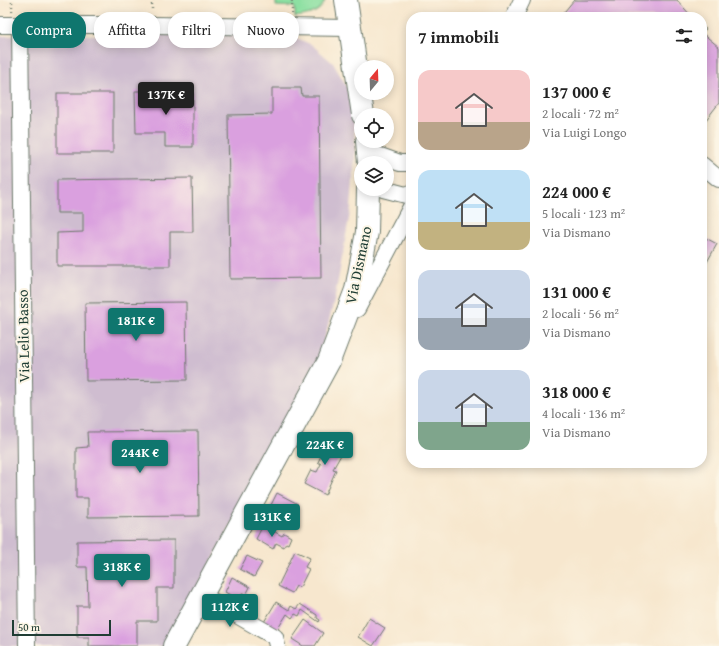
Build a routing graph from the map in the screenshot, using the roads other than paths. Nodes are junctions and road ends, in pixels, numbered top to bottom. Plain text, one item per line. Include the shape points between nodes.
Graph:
1 (346, 0) edge
2 (0, 25) edge
3 (12, 25) edge
4 (86, 25) edge
5 (350, 28) junction
6 (20, 48) edge
7 (362, 108) edge
8 (368, 152) edge
9 (406, 163) edge
10 (707, 169) edge
11 (719, 179) edge
12 (394, 192) edge
13 (406, 195) edge
14 (368, 196) edge
15 (406, 216) edge
16 (329, 361) junction
17 (202, 595) junction
18 (26, 646) edge
19 (174, 646) edge
20 (277, 646) edge

1 - 5 main road
2 - 3 street
4 - 5 street
5 - 7 main road
6 - 18 street, Via Lelio Basso
8 - 9 street
10 - 11 street
12 - 13 street
14 - 16 main road, Via Dismano via 367,232 356,290
15 - 16 street, Via Dismano
16 - 17 main road, Via Dismano
17 - 19 main road, Via Dismano
17 - 20 street via 275,637

